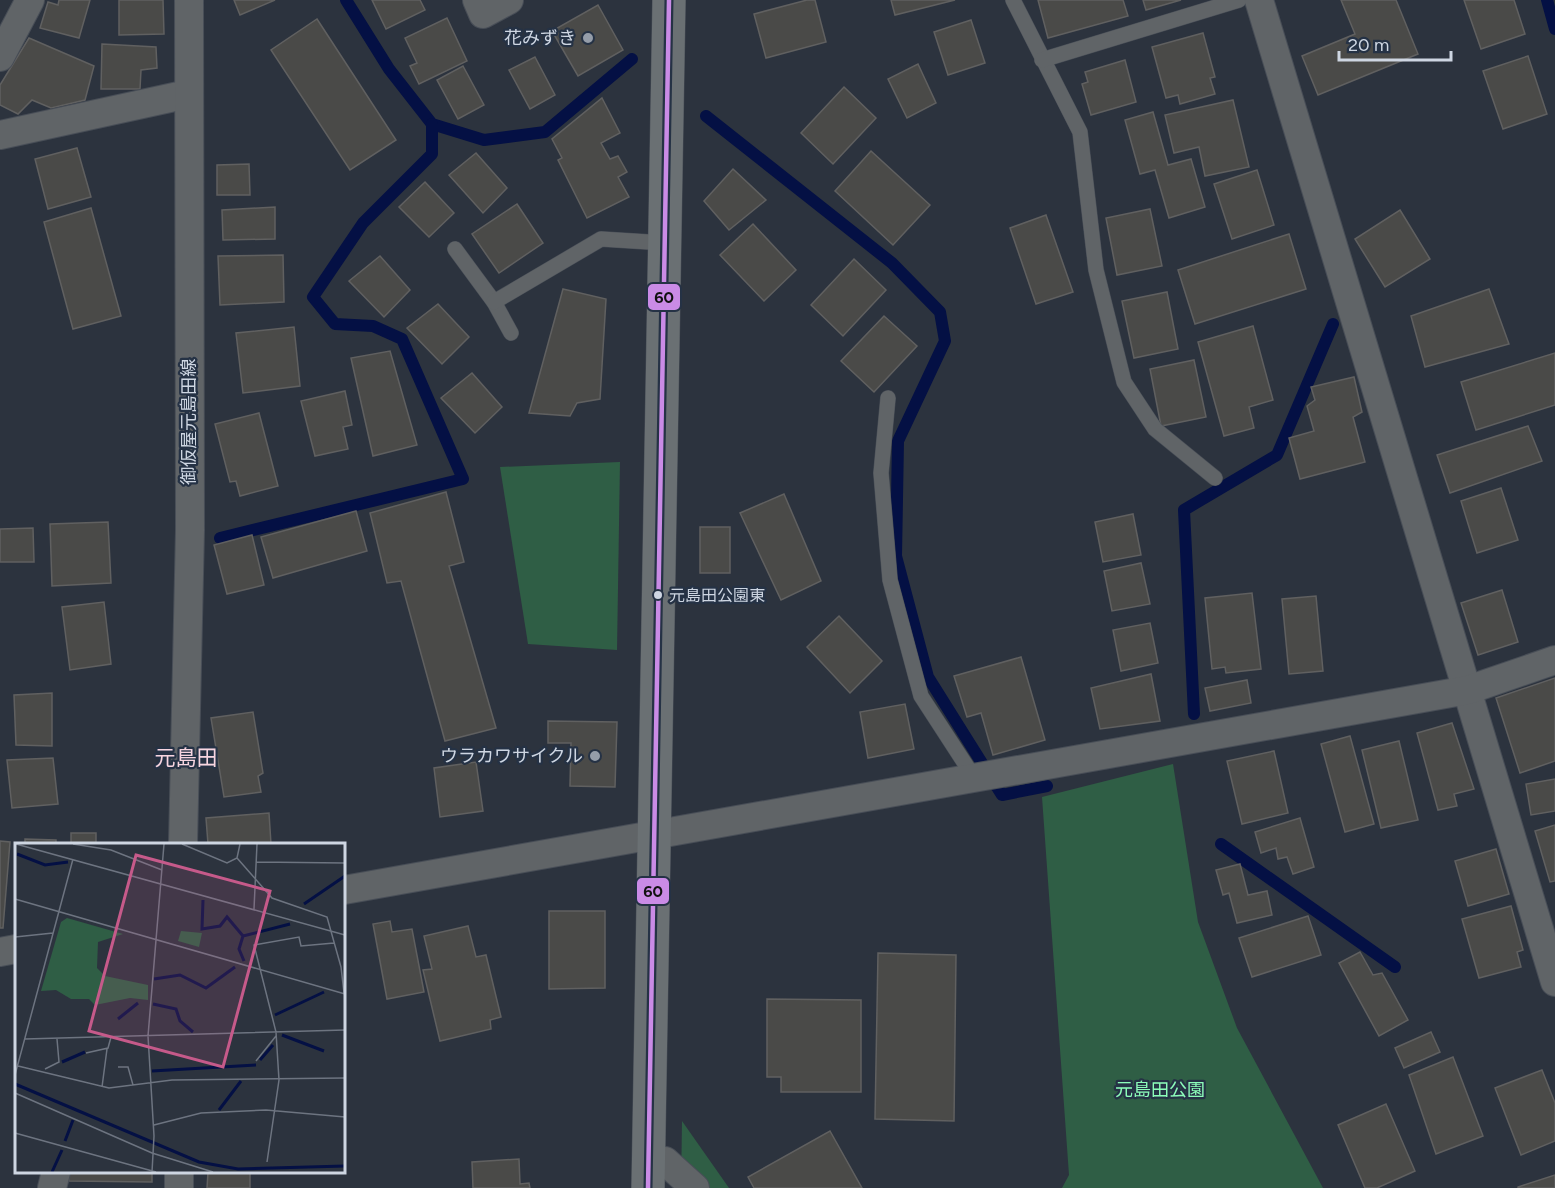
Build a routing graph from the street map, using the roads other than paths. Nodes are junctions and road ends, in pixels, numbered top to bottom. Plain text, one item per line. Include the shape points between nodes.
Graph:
1 (30, 0) edge
2 (189, 0) edge
3 (477, 0) edge
4 (509, 0) edge
5 (669, 0) edge
6 (1013, 0) edge
7 (1239, 0) edge
8 (1259, 0) edge
9 (0, 57) edge
10 (1042, 60) junction
11 (188, 94) junction
12 (0, 135) edge
13 (665, 243) junction
14 (455, 249) dead end
15 (494, 302) junction
16 (511, 333) dead end
17 (888, 398) dead end
18 (1215, 478) dead end
19 (1555, 660) edge
20 (1468, 690) junction
21 (975, 779) junction
22 (653, 835) junction
23 (183, 843) edge
24 (345, 890) edge
25 (15, 949) edge
26 (0, 952) edge
27 (1555, 982) edge
28 (56, 1173) edge
29 (656, 1175) edge
30 (52, 1188) edge
31 (695, 1188) edge

1 - 9 street
2 - 11 street, 御仮屋元島田線
3 - 4 street via 483,14
5 - 13 street
6 - 10 lane
7 - 10 lane
8 - 20 street
10 - 18 lane via 1080,132 1096,270 1124,382 1155,429
11 - 12 street
11 - 23 street, 御仮屋元島田線 via 190,530
13 - 15 lane via 601,239
13 - 22 street
14 - 15 lane
15 - 16 lane
17 - 21 lane via 881,473 890,580 921,696
19 - 20 street
20 - 21 street
20 - 27 street
21 - 22 street
22 - 24 street
22 - 29 street
25 - 26 street
28 - 30 street
29 - 31 street

